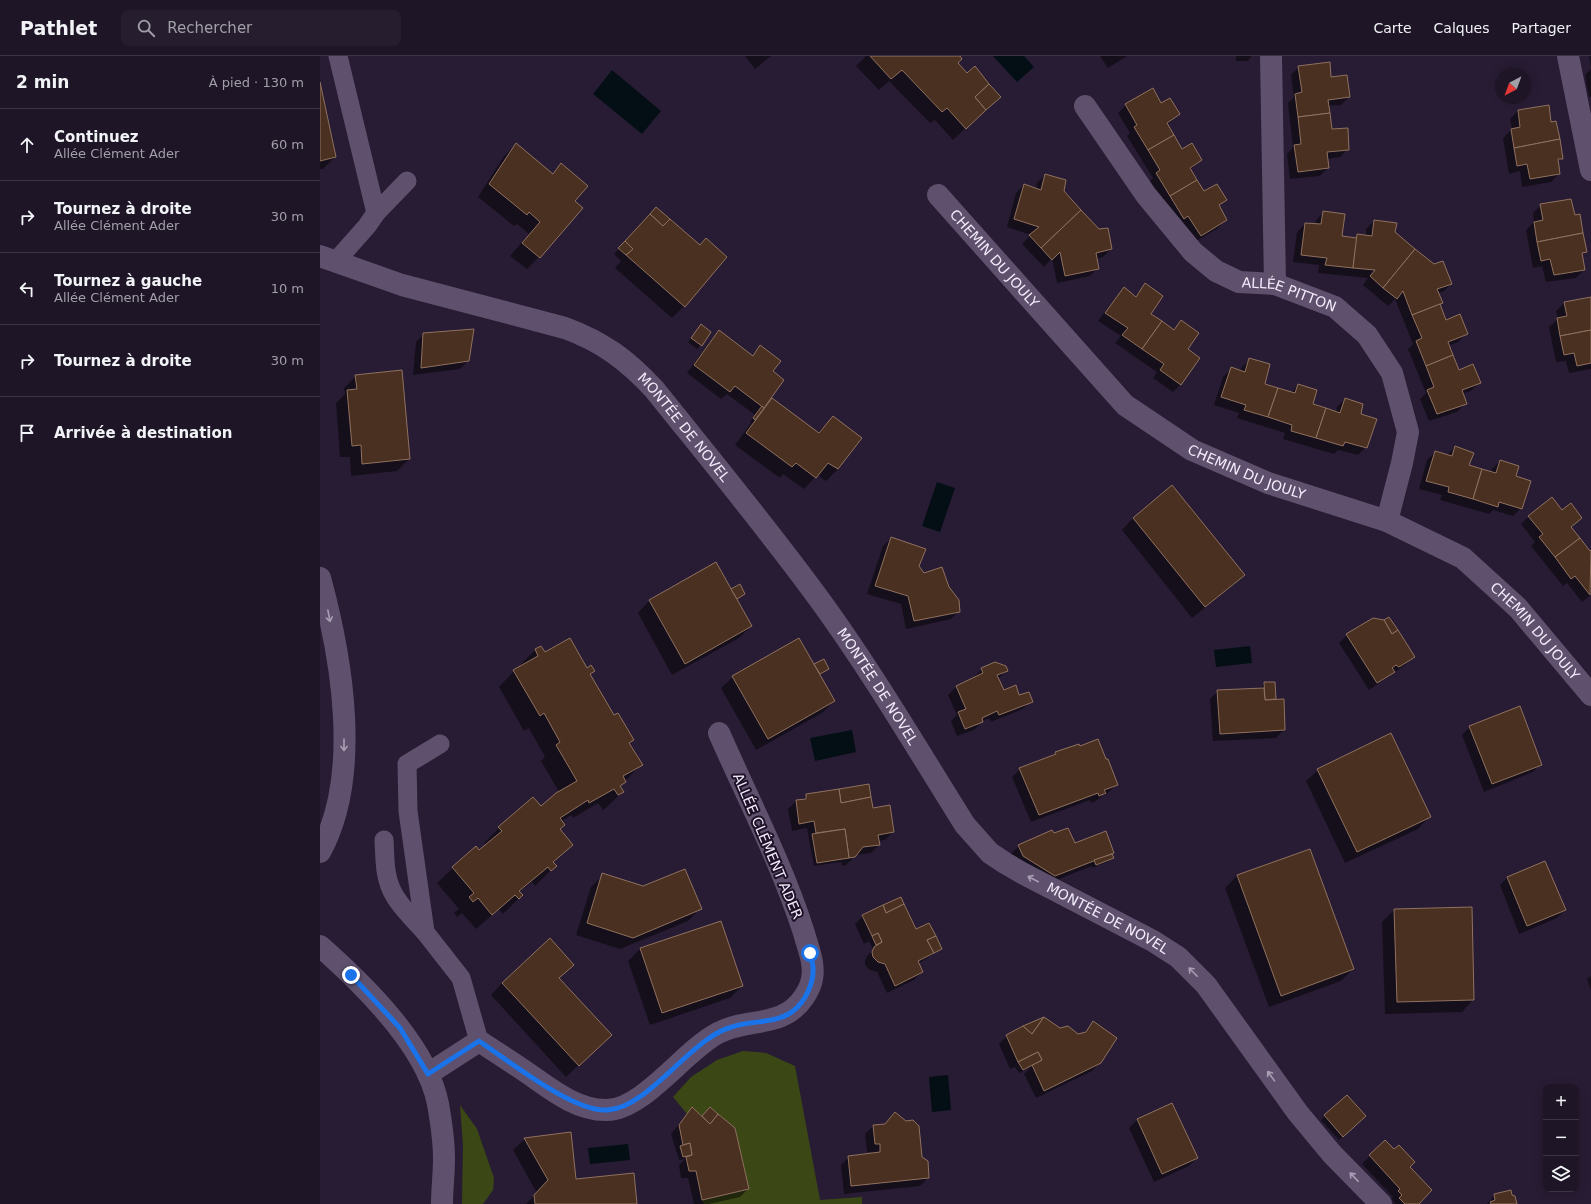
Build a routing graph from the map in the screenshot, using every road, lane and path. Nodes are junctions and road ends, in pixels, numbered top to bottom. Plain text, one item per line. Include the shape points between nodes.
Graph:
1 (338, 56) edge
2 (1271, 56) edge
3 (1568, 56) edge
4 (1085, 106) dead end
5 (1591, 170) edge
6 (408, 181) dead end
7 (938, 195) dead end
8 (376, 213) junction
9 (328, 259) edge
10 (1275, 284) junction
11 (1387, 521) junction
12 (320, 578) edge
13 (1591, 695) edge
14 (719, 733) dead end
15 (440, 744) dead end
16 (384, 840) dead end
17 (320, 852) edge
18 (425, 932) junction
19 (320, 946) edge
20 (479, 1041) junction
21 (428, 1074) junction
22 (442, 1204) edge
23 (1381, 1204) edge

1 - 8 lane
2 - 10 street
3 - 5 street
4 - 10 street, ALLÉE PITTON via 1146,195 1193,252 1216,271 1239,282
6 - 8 lane
7 - 11 street, CHEMIN DU JOULY via 1125,406 1192,450 1268,483
8 - 9 lane via 367,226
23 -> 9 street, MONTÉE DE NOVEL via 1332,1154 1298,1113 1206,985 1178,957 1153,940 1024,874 990,853 977,839 965,825 884,694 822,604 758,519 638,372 609,348 580,333 402,285
10 - 11 street, ALLÉE PITTON via 1335,307 1367,335 1392,374 1408,432
11 - 13 street, CHEMIN DU JOULY via 1463,558 1518,608
12 -> 17 street via 341,683 344,751 340,796 333,822
14 - 20 street, ALLÉE CLÉMENT ADER via 793,900 810,953 812,980 801,1002 793,1011 780,1017 732,1026 718,1033 694,1049 636,1100 622,1108 608,1110 594,1109 560,1095
15 - 18 lane via 408,764 408,811
16 - 18 lane via 386,869 392,891
18 - 20 lane via 461,978
19 - 21 street via 400,1028
20 - 21 street
21 - 22 street via 438,1103 444,1158

